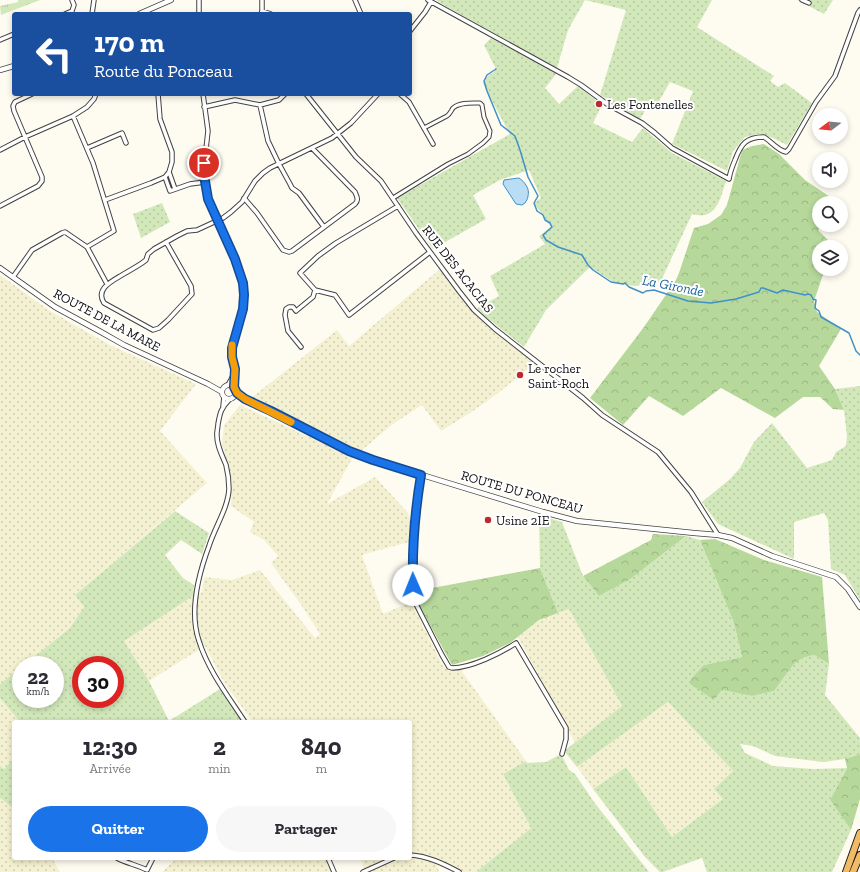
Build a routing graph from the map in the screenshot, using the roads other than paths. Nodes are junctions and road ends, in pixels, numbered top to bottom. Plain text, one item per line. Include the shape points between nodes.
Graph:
1 (72, 0) edge
2 (94, 0) edge
3 (171, 0) edge
4 (199, 0) edge
5 (262, 0) edge
6 (355, 0) edge
7 (802, 0) edge
8 (429, 1) edge
9 (809, 3) dead end
10 (860, 10) edge
11 (72, 12) edge
12 (92, 12) edge
13 (144, 12) edge
14 (199, 12) edge
15 (262, 12) edge
16 (360, 12) edge
17 (412, 29) edge
18 (12, 35) edge
19 (0, 40) edge
20 (12, 67) edge
21 (0, 70) edge
22 (28, 96) edge
23 (95, 96) edge
24 (158, 96) edge
25 (203, 96) edge
26 (283, 96) edge
27 (308, 96) edge
28 (376, 96) edge
29 (402, 96) edge
30 (260, 105) junction
31 (204, 106) junction
32 (73, 116) junction
33 (424, 128) junction
34 (337, 134) junction
35 (25, 136) junction
36 (126, 143) dead end
37 (433, 144) dead end
38 (87, 148) junction
39 (312, 148) junction
40 (0, 150) edge
41 (279, 164) junction
42 (169, 172) junction
43 (165, 177) junction
44 (205, 182) junction
45 (176, 189) junction
46 (244, 198) junction
47 (393, 198) junction
48 (105, 200) junction
49 (0, 206) edge
50 (398, 206) junction
51 (218, 220) junction
52 (324, 227) junction
53 (166, 242) junction
54 (87, 247) junction
55 (430, 252) junction
56 (0, 268) edge
57 (13, 277) junction
58 (107, 284) junction
59 (315, 290) junction
60 (301, 347) dead end
61 (235, 374) junction
62 (234, 387) junction
63 (224, 390) junction
64 (237, 393) junction
65 (234, 398) junction
66 (245, 399) junction
67 (229, 400) junction
68 (223, 407) junction
69 (421, 475) junction
70 (718, 535) junction
71 (860, 606) edge
72 (244, 720) edge
73 (562, 754) dead end
74 (860, 832) edge
75 (860, 855) edge
76 (412, 856) edge
77 (122, 860) edge
78 (151, 860) edge
79 (329, 860) edge
80 (390, 860) edge
81 (334, 872) edge
82 (363, 872) edge
83 (459, 872) edge
84 (846, 872) edge
85 (853, 872) edge

1 - 11 street
2 - 12 street
3 - 13 street
4 - 14 street
5 - 15 street
6 - 16 street
7 - 9 street
8 - 10 street via 581,85 606,104 642,123 672,148 729,179 738,152 748,140 764,137 783,152 790,149 816,102 835,76
8 - 17 street via 425,12
18 - 19 street
20 - 21 street
22 - 35 street via 15,102 13,106
23 - 32 street via 87,107
24 - 42 street via 160,119 172,152
25 - 31 street
26 - 30 street via 279,100
27 - 34 street, RUE DES ACACIAS
28 - 34 street
29 - 33 street via 409,102
30 - 31 street via 235,100
30 - 41 street via 268,140
31 - 44 street via 208,131 204,163
32 - 35 street
32 - 38 street
33 - 37 street
33 - 47 street via 450,114 454,107 480,103 490,131 489,137 468,154
34 - 39 street
34 - 47 street, RUE DES ACACIAS via 381,181
35 - 40 street
35 - 49 street via 42,181 38,186
36 - 38 street via 122,133
38 - 48 street
39 - 41 street
39 - 52 street via 355,192 357,198 355,204
41 - 46 street via 254,181
41 - 52 street via 292,188 299,193
42 - 43 street
42 - 45 street
43 - 45 street via 170,191
43 - 48 street
44 - 45 street
44 - 51 street via 208,199
46 - 51 street via 231,212
46 - 52 street via 285,252 292,251
47 - 50 street, RUE DES ACACIAS
48 - 54 street via 114,231
50 - 55 street, RUE DES ACACIAS
50 - 59 street via 336,243 300,273
51 - 53 street
51 - 61 street via 243,283 243,309 232,348
53 - 58 street via 148,254 142,263
53 - 58 street via 192,286 192,294 159,328 150,329 104,303 101,295
54 - 57 street via 65,232 62,233 32,250
54 - 58 street
55 - 59 street via 350,315 335,294
55 - 70 street, RUE DES ACACIAS via 484,320 602,415 658,452 691,492
56 - 57 street, ROUTE DE LA MARE
57 - 63 street, ROUTE DE LA MARE via 55,307 124,345
59 - 60 street via 313,297 296,311 293,307 286,309 288,331
61 - 62 street
61 - 63 street
62 - 63 street
62 - 64 street
63 - 67 street
63 - 68 street
64 - 65 street
64 - 66 street, ROUTE DU PONCEAU
65 - 66 street, ROUTE DU PONCEAU
65 - 67 street
66 - 69 street, ROUTE DU PONCEAU via 349,451
67 - 68 street
68 - 72 street via 217,434 228,475 229,489 227,502 202,568 195,602 195,619 198,640 210,667
69 - 70 street, ROUTE DU PONCEAU via 577,521
69 - 73 street via 413,554 414,595 421,614 449,667 452,668 484,660 516,643 566,728
70 - 71 street, ROUTE DU PONCEAU via 836,577
74 - 84 highway
75 - 85 highway
76 - 83 street via 434,860
77 - 78 street via 147,870
79 - 81 street
80 - 82 street

